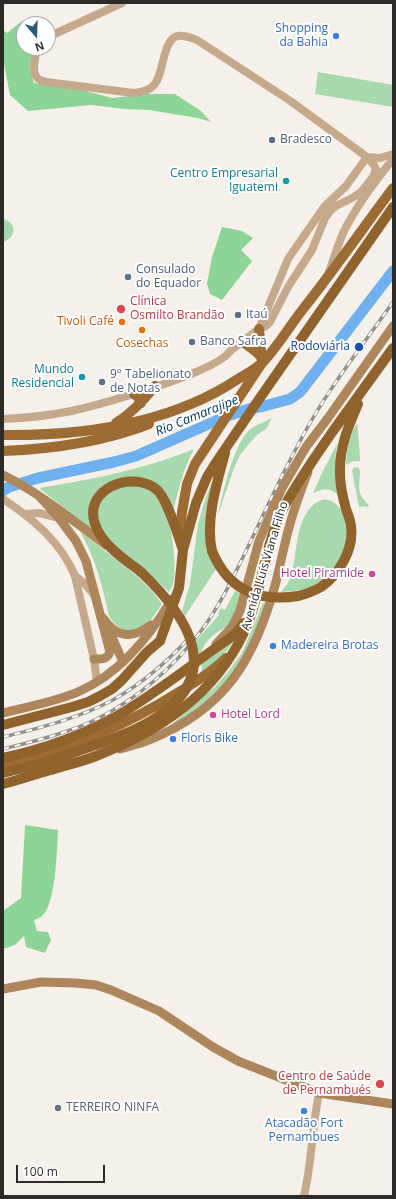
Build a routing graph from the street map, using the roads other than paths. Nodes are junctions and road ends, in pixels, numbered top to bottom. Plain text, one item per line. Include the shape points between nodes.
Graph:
1 (122, 3) edge
2 (56, 33) edge
3 (36, 56) edge
4 (393, 154) edge
5 (367, 158) junction
6 (393, 158) edge
7 (393, 188) edge
8 (393, 207) edge
9 (282, 274) junction
10 (296, 276) junction
11 (325, 282) junction
12 (393, 326) edge
13 (259, 329) junction
14 (243, 342) junction
15 (393, 348) edge
16 (261, 360) junction
17 (156, 386) junction
18 (366, 386) junction
19 (134, 394) junction
20 (141, 403) junction
21 (178, 410) junction
22 (3, 420) edge
23 (109, 427) junction
24 (3, 435) edge
25 (229, 443) junction
26 (3, 451) edge
27 (312, 461) junction
28 (3, 475) edge
29 (36, 495) junction
30 (3, 499) edge
31 (25, 514) junction
32 (59, 518) junction
33 (113, 550) junction
34 (183, 550) junction
35 (75, 576) junction
36 (179, 588) junction
37 (95, 596) junction
38 (255, 600) junction
39 (99, 614) junction
40 (159, 620) junction
41 (106, 623) junction
42 (236, 647) junction
43 (94, 659) junction
44 (123, 662) junction
45 (189, 667) junction
46 (97, 682) junction
47 (3, 713) edge
48 (3, 725) edge
49 (94, 757) junction
50 (3, 758) edge
51 (3, 765) edge
52 (3, 773) edge
53 (3, 784) edge
54 (3, 989) edge
55 (319, 1093) junction
56 (393, 1104) edge
57 (304, 1196) edge

1 - 2 street
3 - 5 street via 34,73 40,80 134,92 146,91 154,86 158,78 170,41 178,36 197,40 289,100
4 - 5 street
5 - 9 street via 346,186 324,207 288,259
5 - 10 street via 376,170 373,177 361,192 330,211 312,250
6 - 11 street via 373,184 344,231
7 - 11 main road
8 - 25 highway
9 - 10 street
9 - 13 street
10 - 13 street via 273,317 266,326
11 - 16 main road
12 - 45 main road via 306,447 282,488 259,541 242,606 232,627 217,644
13 - 14 street
13 - 16 main road
14 - 16 main road via 256,350
14 - 17 street via 212,365
15 - 18 highway
16 - 21 main road via 220,391
16 - 34 main road via 254,375 194,464 181,522
17 - 19 street
17 - 20 main road
18 - 25 highway, bridge via 347,429 341,454 340,482 352,526 347,552 331,578 321,586 298,596 265,597 244,590 225,573 212,551 212,508
18 - 27 highway
19 - 20 main road
19 - 22 street via 66,412
20 - 23 main road
21 - 23 main road
21 - 26 main road via 150,424 113,436 52,447
23 - 24 main road via 49,435
25 - 34 highway via 214,464 201,491
27 - 38 highway via 284,507 276,526
27 - 49 main road, Avenida Luís Viana Filho via 294,511 259,635 249,655 228,685 211,704 182,724 148,741
28 - 29 main road
29 - 32 main road
29 - 33 main road
30 - 31 street
31 - 32 street via 38,513
31 - 35 street via 52,539 70,563
32 - 37 main road via 76,541 86,562
33 - 34 highway via 95,524 95,504 100,494 108,488 119,483 135,481 156,489 161,494
33 - 52 highway, bridge via 158,588 184,624 193,646 191,678 176,702 149,722 104,742 46,762
34 - 36 highway
35 - 37 street
35 - 43 street
36 - 40 main road
36 - 48 highway via 160,641 112,689 88,702
37 - 39 main road
38 - 42 highway
38 - 45 highway via 240,629
39 - 41 main road
39 - 43 main road via 110,652 104,659
40 - 41 main road via 133,635 118,633
40 - 44 main road
41 - 44 main road
42 - 49 highway via 209,683 175,714 139,737
42 - 51 main road via 211,672 144,713 80,743
43 - 46 street
44 - 46 main road
45 - 50 highway via 127,710 97,726 48,746
46 - 47 main road via 65,697
49 - 53 highway
54 - 55 main road via 47,982 96,985 159,1011 238,1061
55 - 56 main road
55 - 57 street

